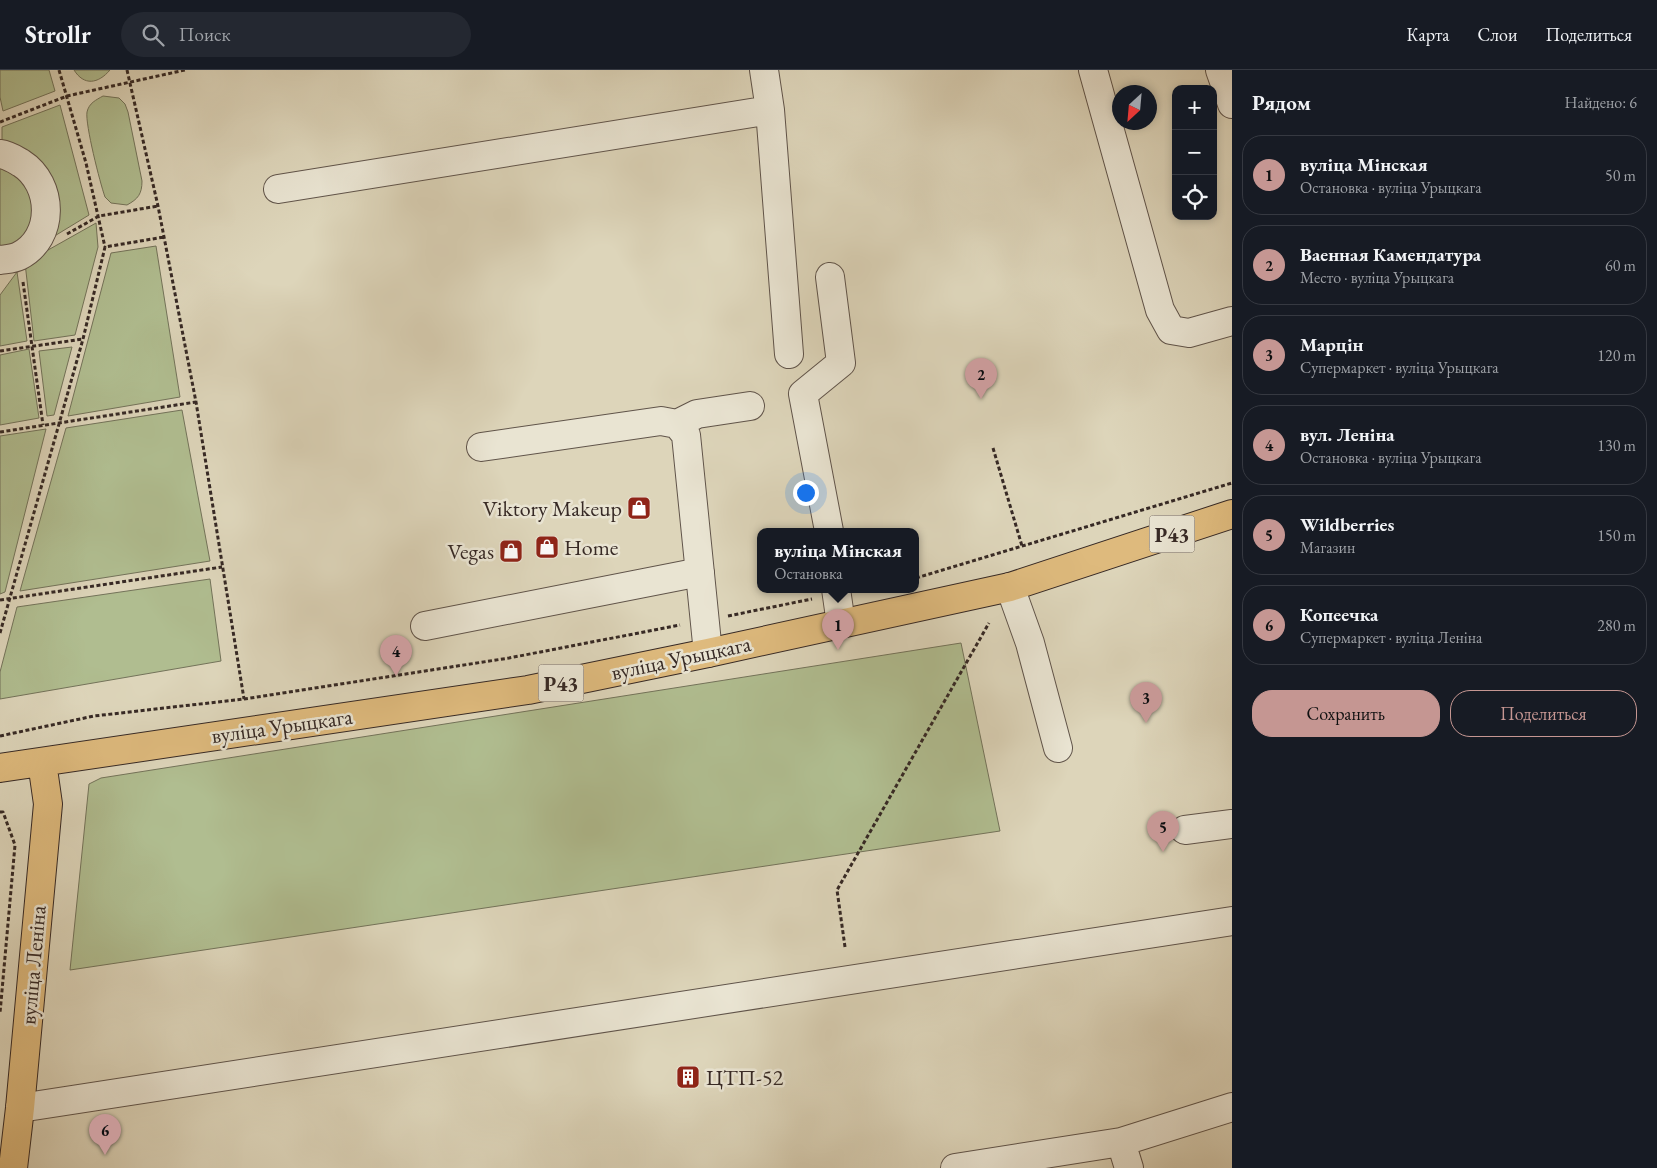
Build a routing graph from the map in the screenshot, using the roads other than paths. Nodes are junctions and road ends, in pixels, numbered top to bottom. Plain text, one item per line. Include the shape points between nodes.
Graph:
1 (764, 70) edge
2 (1093, 70) edge
3 (1220, 70) edge
4 (1232, 104) edge
5 (770, 110) junction
6 (0, 154) edge
7 (278, 189) dead end
8 (10, 258) edge
9 (830, 276) dead end
10 (1232, 321) edge
11 (789, 354) dead end
12 (750, 406) dead end
13 (677, 424) junction
14 (481, 447) dead end
15 (1232, 514) edge
16 (828, 528) edge
17 (700, 572) junction
18 (1010, 587) junction
19 (836, 593) edge
20 (841, 624) junction
21 (424, 626) dead end
22 (708, 653) junction
23 (1058, 748) dead end
24 (42, 762) junction
25 (0, 768) edge
26 (1232, 824) edge
27 (1185, 830) dead end
28 (1232, 921) edge
29 (1232, 1107) edge
30 (20, 1108) junction
31 (1121, 1142) junction
32 (13, 1168) edge
33 (955, 1168) edge
34 (1129, 1168) edge

1 - 5 street
2 - 10 street via 1160,310 1171,330 1189,333
3 - 4 street
5 - 7 street
5 - 11 street
6 - 8 street via 25,166 41,185 45,196 41,233 34,243
9 - 16 street via 840,363 803,394
12 - 13 street via 697,414
13 - 14 street via 661,421
13 - 17 street via 686,435
15 - 18 main road, вуліца Урыцкага / Р43
17 - 21 street
17 - 22 street
18 - 20 main road, вуліца Урыцкага / Р43
18 - 23 street via 1030,643
19 - 20 street
20 - 22 main road, вуліца Урыцкага / Р43
22 - 24 main road, вуліца Урыцкага / Р43 via 528,690
24 - 25 main road, вуліца Урыцкага / Р43
24 - 30 main road, вуліца Леніна via 48,804
26 - 27 street
28 - 30 street
29 - 31 street
30 - 32 main road, вуліца Леніна
31 - 33 street
31 - 34 street

